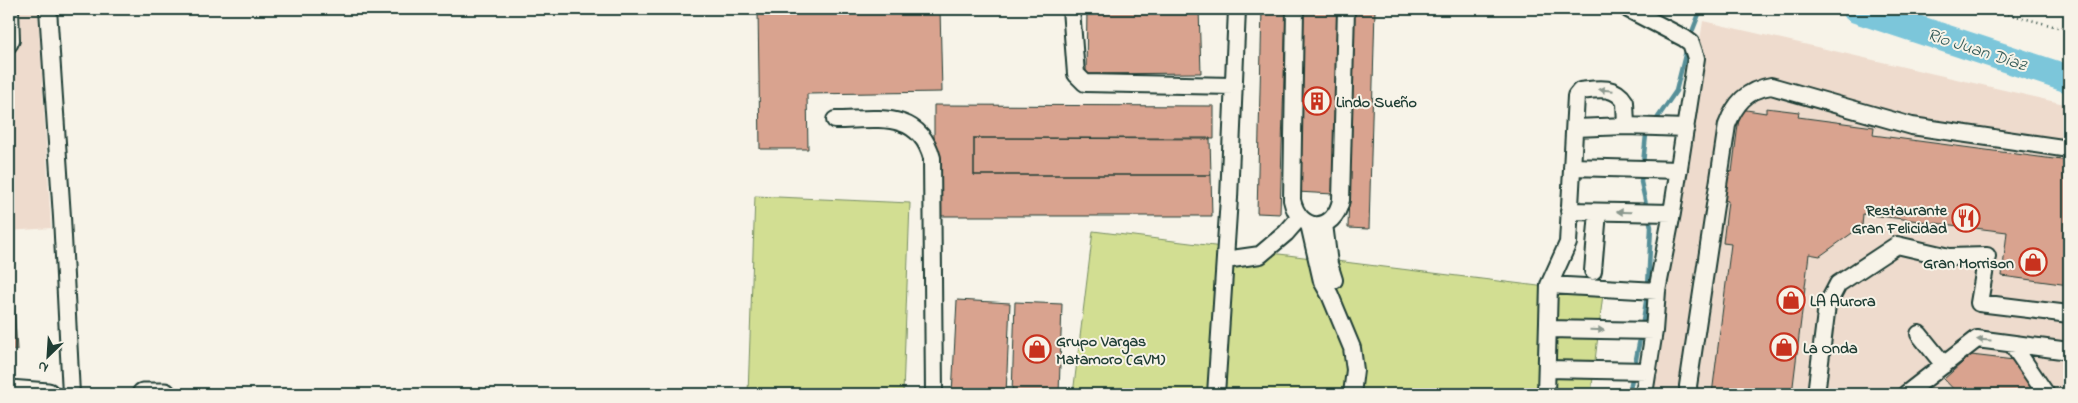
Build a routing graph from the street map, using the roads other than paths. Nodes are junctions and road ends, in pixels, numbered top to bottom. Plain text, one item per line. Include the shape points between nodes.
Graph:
1 (10, 9) edge
2 (48, 9) edge
3 (1072, 9) edge
4 (1236, 9) edge
5 (1295, 9) edge
6 (1346, 9) edge
7 (1628, 9) edge
8 (9, 44) edge
9 (1234, 86) junction
10 (835, 120) dead end
11 (1626, 126) junction
12 (1575, 128) junction
13 (1686, 128) junction
14 (2069, 149) edge
15 (1572, 167) junction
16 (1679, 170) junction
17 (1569, 211) junction
18 (1598, 212) junction
19 (1672, 213) junction
20 (1311, 222) junction
21 (1225, 260) junction
22 (1593, 271) dead end
23 (1549, 285) junction
24 (1657, 291) junction
25 (2069, 314) edge
26 (1548, 328) junction
27 (1654, 331) junction
28 (1919, 334) dead end
29 (2012, 344) junction
30 (2035, 346) junction
31 (2068, 351) edge
32 (1944, 364) junction
33 (1547, 369) junction
34 (1648, 371) junction
35 (2033, 373) junction
36 (9, 391) edge
37 (48, 394) edge
38 (71, 394) edge
39 (143, 394) edge
40 (164, 394) edge
41 (934, 394) edge
42 (1216, 394) edge
43 (1352, 394) edge
44 (1362, 394) edge
45 (1546, 394) edge
46 (1644, 394) edge
47 (1689, 394) edge
48 (1816, 394) edge
49 (1906, 394) edge
50 (2046, 394) edge

1 - 8 lane
2 - 38 lane
3 - 9 lane via 1076,74 1085,83
4 - 9 lane
5 - 20 lane via 1292,200 1294,211
6 - 20 lane via 1341,200 1339,211 1332,220
7 - 13 lane via 1684,38 1695,50 1696,64
9 - 21 lane
10 - 41 lane via 897,121 920,131 928,142 932,158
11 - 12 lane
11 -> 12 lane via 1626,102 1622,96 1608,89 1580,92 1576,96
11 - 13 lane
12 - 15 lane
13 - 16 lane
14 - 47 lane via 1912,126 1771,86 1758,88 1734,106 1727,125 1703,274
15 - 16 lane
15 - 17 lane
16 - 19 lane
17 - 18 lane
17 - 23 lane via 1568,243
19 -> 18 lane
18 - 22 lane
19 - 24 lane
20 - 21 lane via 1286,233 1260,255
20 - 43 lane via 1322,281 1352,348 1355,370
20 - 44 lane via 1363,358
21 - 42 lane
23 - 24 lane
23 - 26 lane
24 - 27 lane
25 - 48 lane via 1975,303 1987,256 1945,260 1897,245 1838,284 1827,305
26 -> 27 lane
26 - 33 lane
27 - 34 lane
28 - 32 lane
29 - 30 lane
29 -> 32 lane via 1977,339
29 - 35 lane
30 - 31 lane
30 - 35 lane
32 - 49 lane
33 - 34 lane
33 - 45 lane
34 - 46 lane
35 - 50 lane
36 - 37 main road
39 - 40 main road

